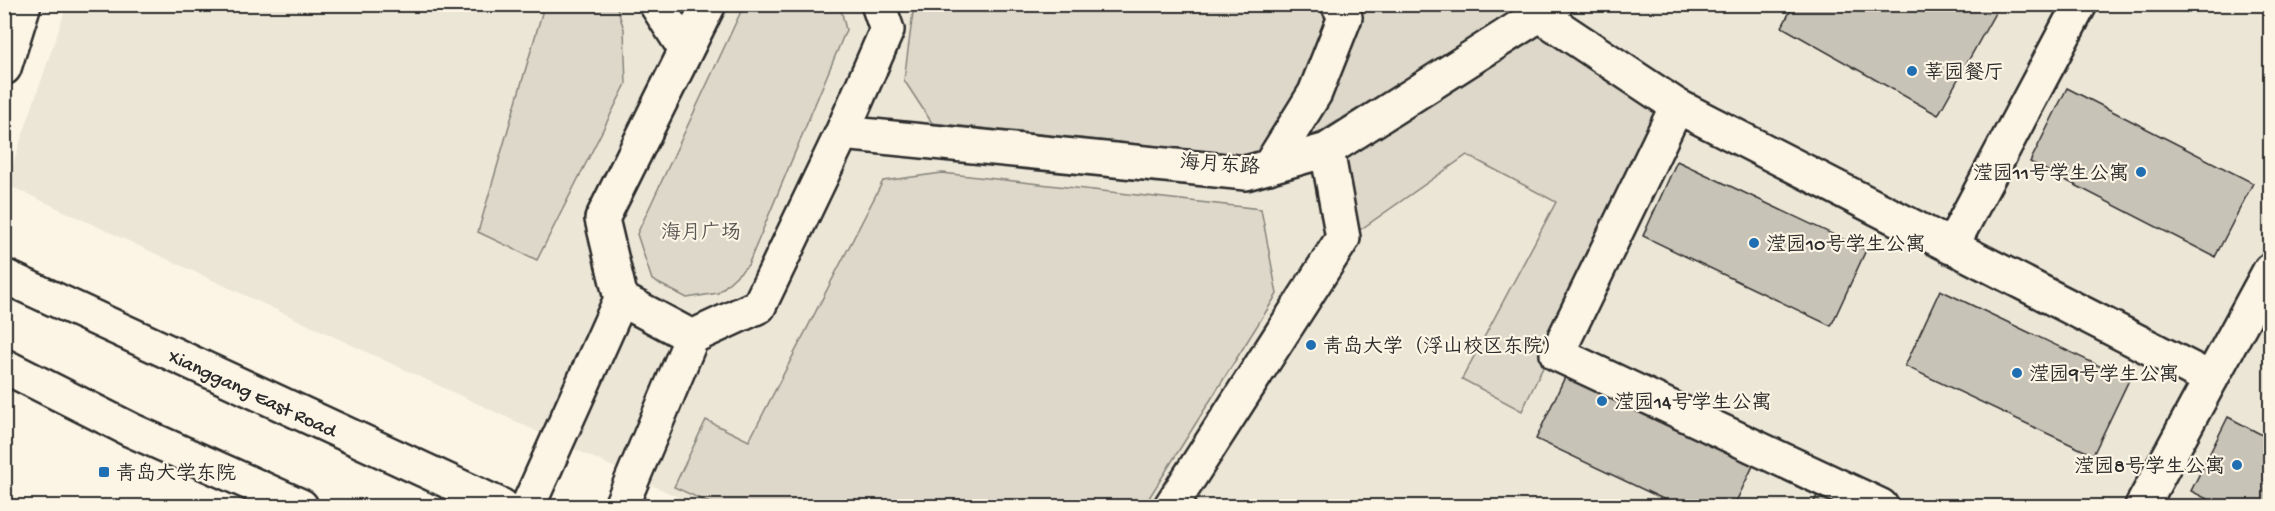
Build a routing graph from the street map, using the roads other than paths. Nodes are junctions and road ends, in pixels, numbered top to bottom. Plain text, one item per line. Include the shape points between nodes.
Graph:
1 (24, 4) edge
2 (656, 4) edge
3 (709, 4) edge
4 (878, 4) edge
5 (1338, 4) edge
6 (2080, 4) edge
7 (1550, 8) edge
8 (685, 49) junction
9 (4, 68) edge
10 (1677, 106) junction
11 (842, 133) junction
12 (1327, 150) junction
13 (1269, 167) junction
14 (1951, 247) junction
15 (2271, 270) edge
16 (4, 276) edge
17 (621, 299) junction
18 (693, 337) junction
19 (4, 366) edge
20 (2211, 380) junction
21 (301, 507) edge
22 (501, 507) edge
23 (528, 507) edge
24 (621, 507) edge
25 (1171, 507) edge
26 (1881, 507) edge
27 (2142, 507) edge

1 - 9 street
2 - 8 street
3 - 8 street
4 - 11 street via 887,30
5 - 13 street via 1345,17 1315,93
6 - 14 street
7 - 10 street
7 - 12 street, 海月东路
8 - 17 street via 602,219
10 - 14 street
10 - 26 street via 1557,354
11 - 13 street, 海月东路 via 1246,173
11 - 18 street via 759,306
12 - 13 street, 海月东路
12 - 25 street via 1343,238
14 - 20 street
15 - 20 street
16 - 22 street, Xianggang East Road
17 - 18 street
17 - 23 street
18 - 24 street
19 - 21 street via 131,430
20 - 27 street

